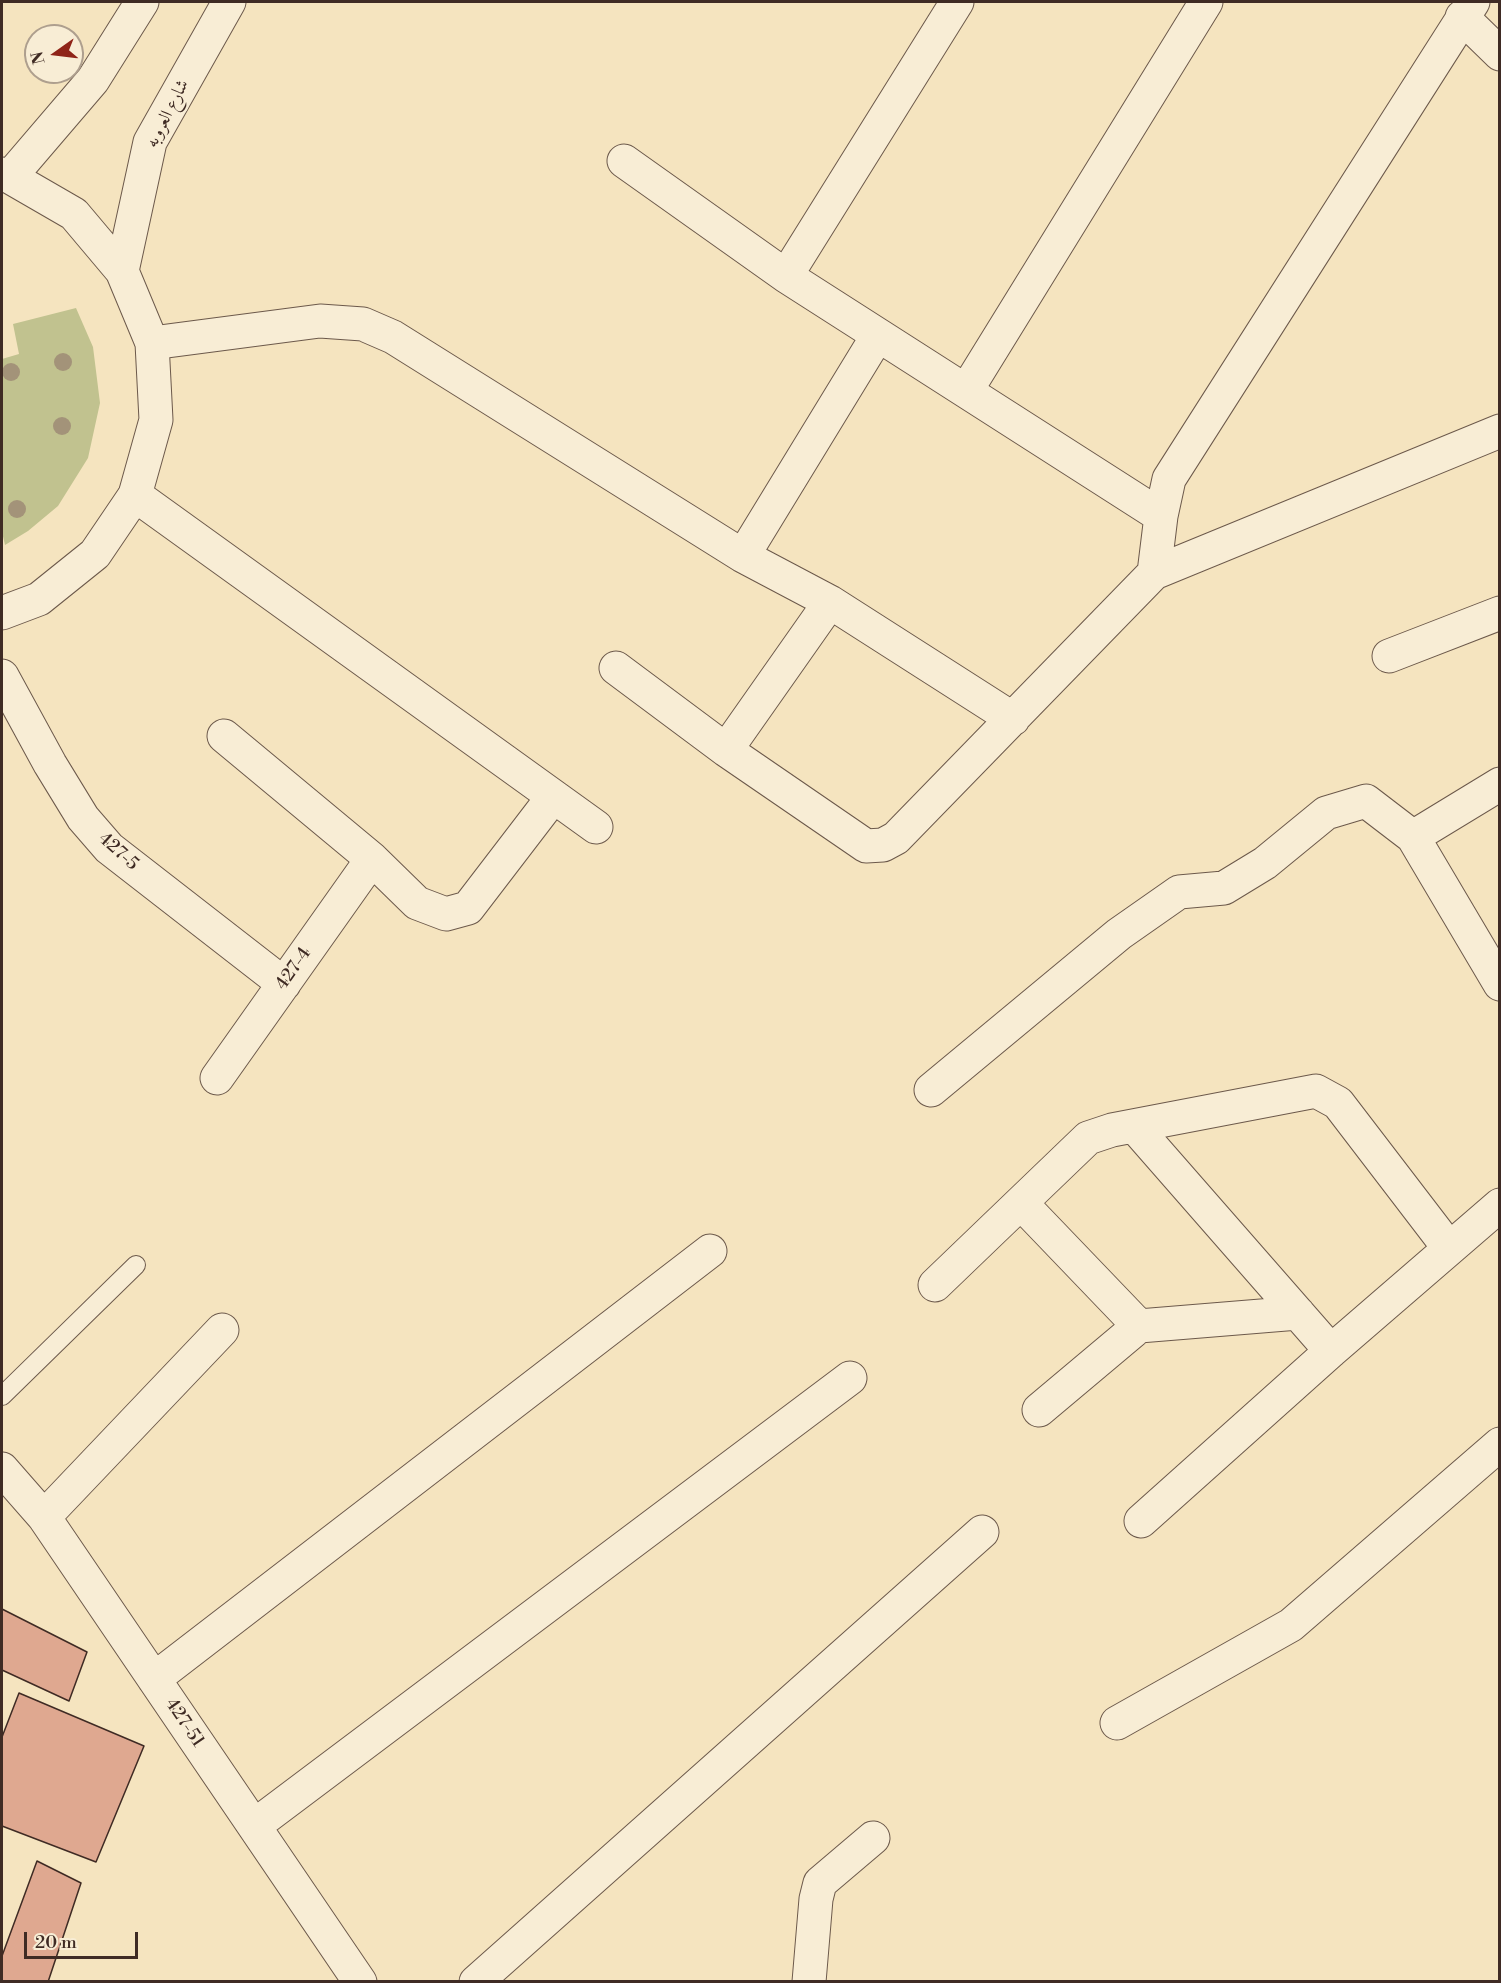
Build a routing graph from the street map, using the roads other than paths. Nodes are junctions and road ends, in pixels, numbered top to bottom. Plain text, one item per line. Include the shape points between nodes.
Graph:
1 (142, 2) edge
2 (229, 2) edge
3 (957, 2) edge
4 (1206, 2) edge
5 (1467, 9) edge
6 (1500, 54) edge
7 (624, 161) dead end
8 (6, 175) edge
9 (122, 271) junction
10 (786, 276) junction
11 (878, 335) junction
12 (152, 343) junction
13 (966, 391) junction
14 (1500, 431) edge
15 (135, 495) junction
16 (1161, 516) junction
17 (743, 556) junction
18 (1154, 573) junction
19 (830, 602) junction
20 (2, 613) edge
21 (1500, 613) edge
22 (1389, 656) dead end
23 (616, 668) dead end
24 (2, 676) edge
25 (1013, 719) junction
26 (224, 736) dead end
27 (726, 750) junction
28 (1500, 784) edge
29 (553, 797) junction
30 (596, 827) dead end
31 (1413, 837) junction
32 (372, 859) junction
33 (284, 984) junction
34 (1500, 984) edge
35 (217, 1078) dead end
36 (931, 1090) dead end
37 (1135, 1127) junction
38 (1021, 1203) junction
39 (1500, 1205) edge
40 (1449, 1248) junction
41 (710, 1251) dead end
42 (136, 1265) dead end
43 (934, 1285) dead end
44 (1298, 1313) junction
45 (1139, 1326) junction
46 (222, 1330) dead end
47 (1331, 1352) junction
48 (850, 1378) dead end
49 (2, 1396) edge
50 (1039, 1410) dead end
51 (1498, 1450) edge
52 (2, 1469) edge
53 (44, 1517) junction
54 (1141, 1521) dead end
55 (982, 1532) dead end
56 (154, 1679) junction
57 (1117, 1723) dead end
58 (254, 1826) junction
59 (873, 1838) dead end
60 (360, 1982) edge
61 (476, 1982) edge
62 (809, 1982) edge

1 - 8 street via 93,80
2 - 9 street, شارع العروبه via 150,142
3 - 10 street
4 - 13 street
5 - 6 street
5 - 16 street via 1169,479
7 - 10 street
8 - 9 street via 74,214
9 - 12 street
10 - 11 street
11 - 13 street
11 - 17 street
12 - 15 street via 156,420
12 - 17 street via 321,321 363,324 393,337
13 - 16 street
14 - 18 street
15 - 20 street via 95,554 39,599
15 - 29 street
16 - 18 street
17 - 19 street
18 - 25 street
19 - 25 street
19 - 27 street
21 - 22 street
23 - 27 street
24 - 33 street, 427-5 via 83,818 109,848
25 - 27 street via 896,838 883,845 866,846
26 - 32 street
28 - 31 street
29 - 30 street
29 - 32 street via 468,908 446,914 417,903
31 - 34 street
31 - 36 street via 1366,801 1326,813 1265,863 1224,888 1179,892 1119,933
32 - 33 street, 427-4
33 - 35 street, 427-4
37 - 38 street via 1088,1138
37 - 40 street via 1316,1091 1338,1103
37 - 44 street
38 - 43 street
38 - 45 street
39 - 40 street
40 - 47 street
41 - 56 street
42 - 49 lane
44 - 45 street
44 - 47 street
45 - 50 street
46 - 53 street
47 - 54 street
48 - 58 street
51 - 57 street via 1291,1625
52 - 53 street, 427-51
53 - 56 street, 427-51
55 - 61 street
56 - 58 street, 427-51
58 - 60 street, 427-51
59 - 62 street via 820,1883

